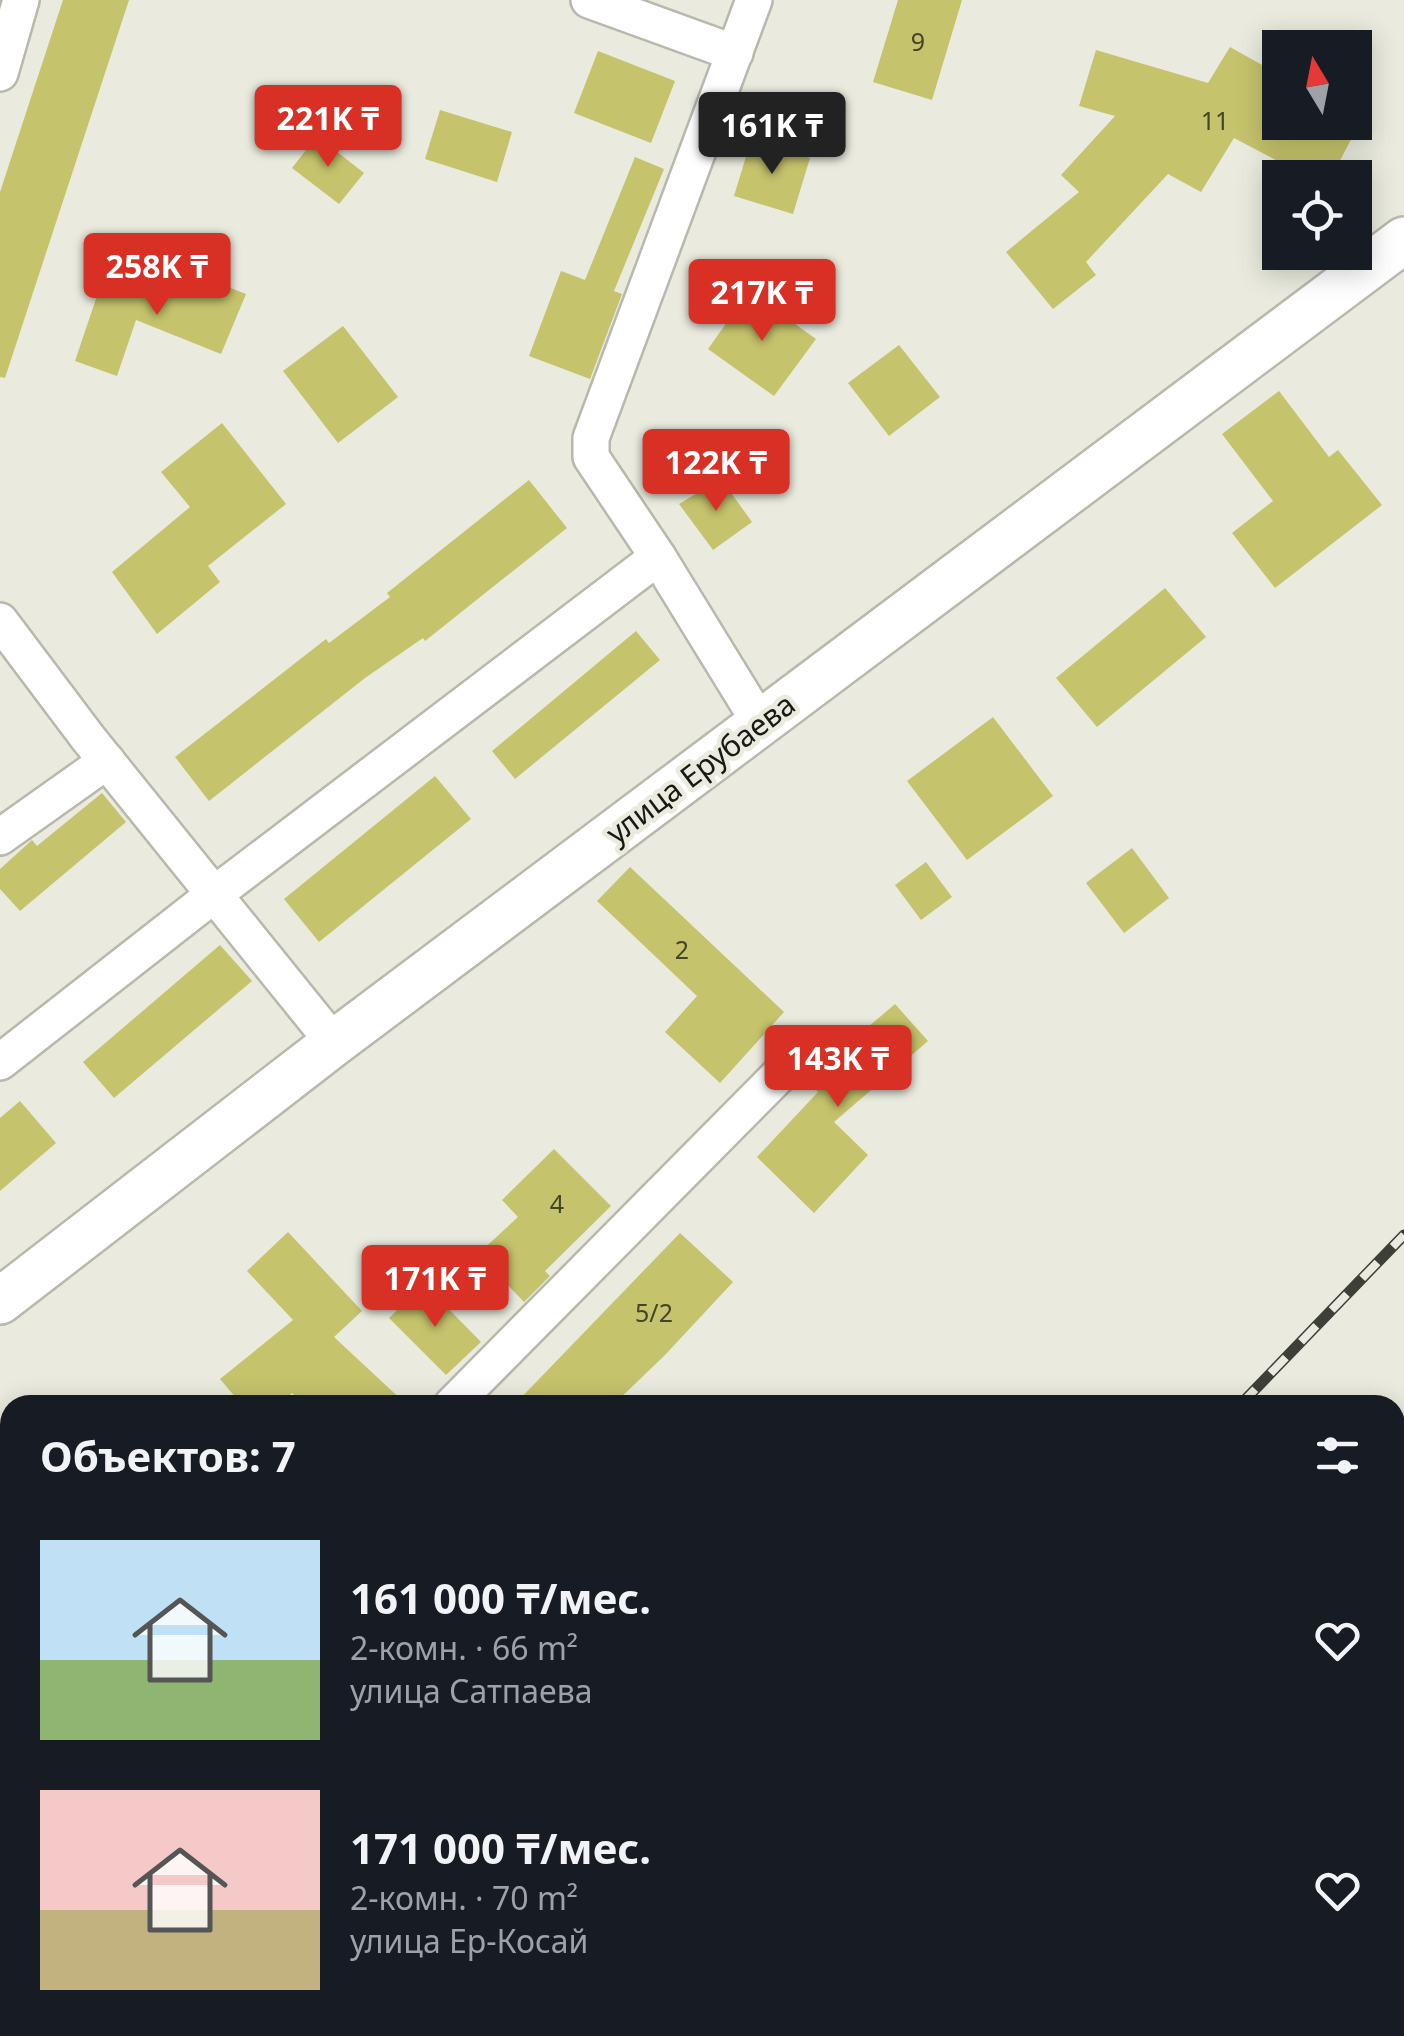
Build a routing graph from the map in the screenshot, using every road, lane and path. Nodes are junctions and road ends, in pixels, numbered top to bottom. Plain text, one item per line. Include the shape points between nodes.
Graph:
1 (21, 0) edge
2 (589, 0) edge
3 (754, 0) edge
4 (735, 53) junction
5 (0, 72) edge
6 (1404, 240) edge
7 (658, 557) junction
8 (0, 621) edge
9 (760, 723) junction
10 (107, 761) junction
11 (0, 837) edge
12 (216, 893) junction
13 (334, 1043) junction
14 (0, 1062) edge
15 (779, 1074) dead end
16 (0, 1301) edge
17 (462, 1395) edge

1 - 5 street
2 - 4 street
3 - 4 street
4 - 7 street via 590,438 590,457
6 - 9 street, улица Ерубаева
7 - 9 street
7 - 12 street
8 - 10 street
9 - 13 street, улица Ерубаева
10 - 11 street
10 - 12 street
12 - 13 street
12 - 14 street
13 - 16 street, улица Ерубаева
15 - 17 street

